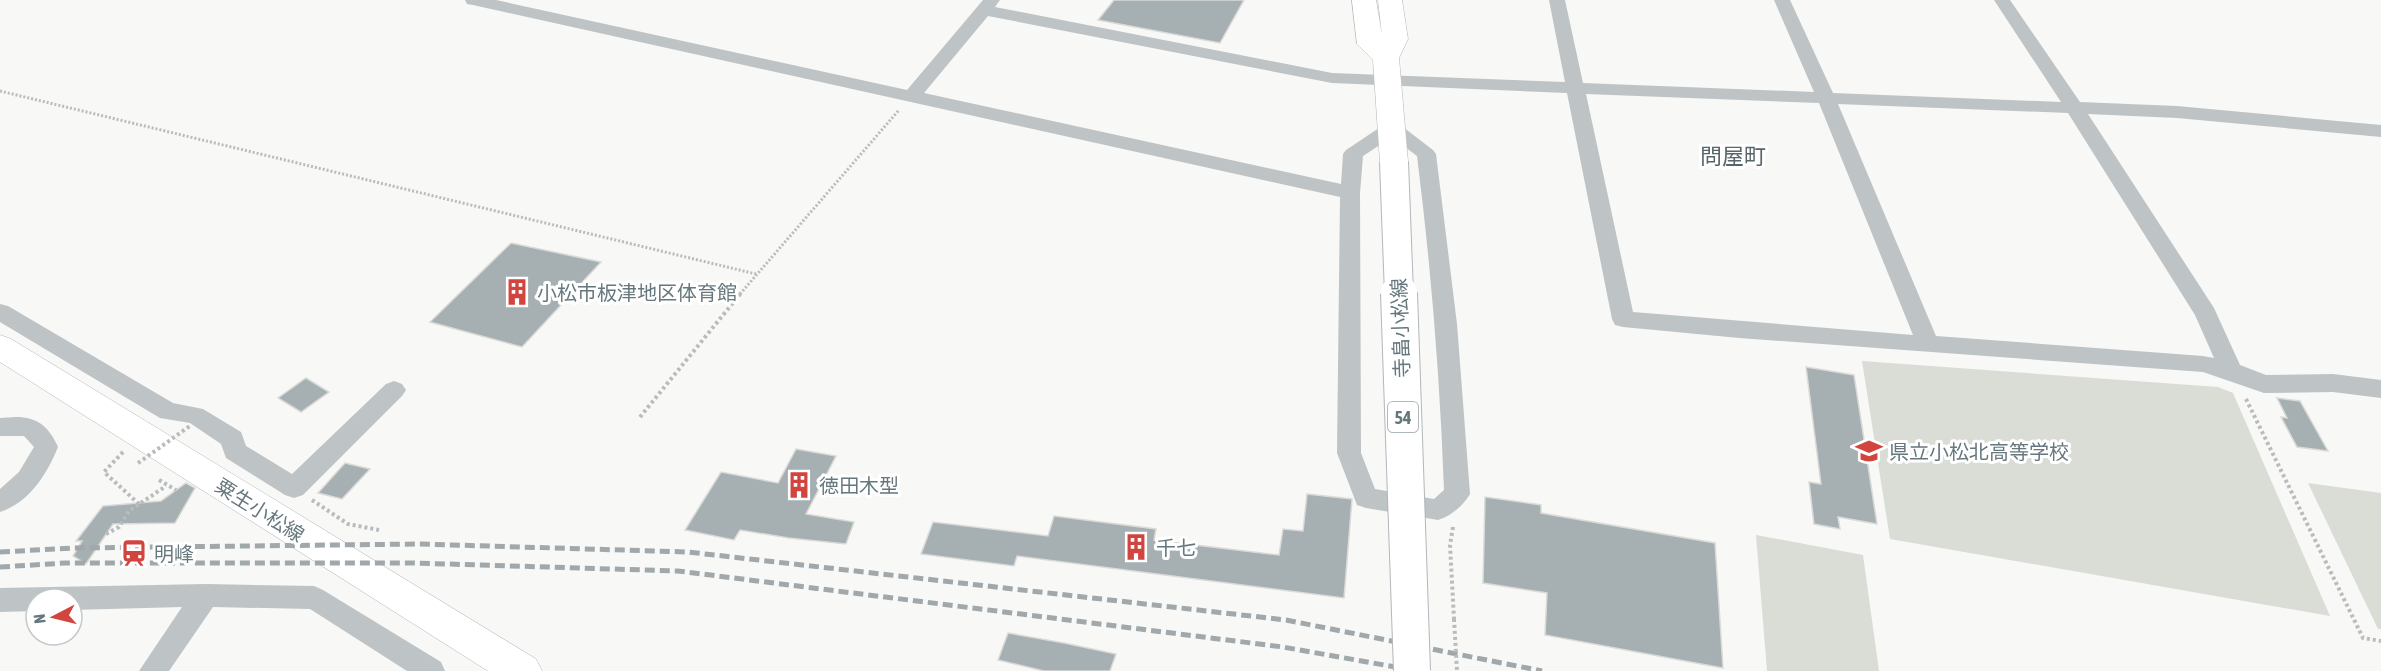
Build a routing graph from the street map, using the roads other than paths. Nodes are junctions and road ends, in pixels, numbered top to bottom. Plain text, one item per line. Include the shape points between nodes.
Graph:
1 (473, 0) edge
2 (1364, 0) edge
3 (1390, 0) edge
4 (1557, 0) edge
5 (1782, 0) edge
6 (2002, 0) edge
7 (988, 5) edge
8 (1387, 69) junction
9 (1575, 86) junction
10 (912, 96) junction
11 (1825, 96) junction
12 (2075, 109) junction
13 (1392, 128) junction
14 (2381, 131) edge
15 (1350, 193) junction
16 (0, 312) edge
17 (1928, 343) junction
18 (0, 347) edge
19 (2231, 371) junction
20 (2381, 389) edge
21 (394, 390) dead end
22 (0, 427) edge
23 (0, 502) edge
24 (206, 595) junction
25 (0, 600) edge
26 (153, 671) edge
27 (431, 671) edge
28 (522, 671) edge
29 (1412, 671) edge

1 - 10 street
2 - 8 main road via 1370,44
3 - 8 main road, 寺畠小松線 / 54 via 1395,39
4 - 9 street
5 - 11 street
6 - 12 street
7 - 8 street via 1332,78
7 - 10 street
8 - 9 street
8 - 13 main road, 寺畠小松線 / 54
9 - 11 street
9 - 17 street via 1623,319
10 - 15 street
11 - 12 street
11 - 17 street
12 - 14 street via 2177,112
12 - 19 street via 2206,314
13 - 15 street via 1353,154
13 - 15 street via 1426,154 1432,197 1457,494 1438,510 1366,498 1349,453
13 - 29 main road, 寺畠小松線 / 54, bridge
16 - 21 street via 168,412 195,415 232,439 235,450 294,488
17 - 19 street via 2203,364
18 - 28 main road, 粟生小松線
19 - 20 street via 2264,384 2333,383
22 - 23 street via 31,427 41,434 46,447 40,464 25,483
24 - 25 street
24 - 26 street
24 - 27 street via 314,598

